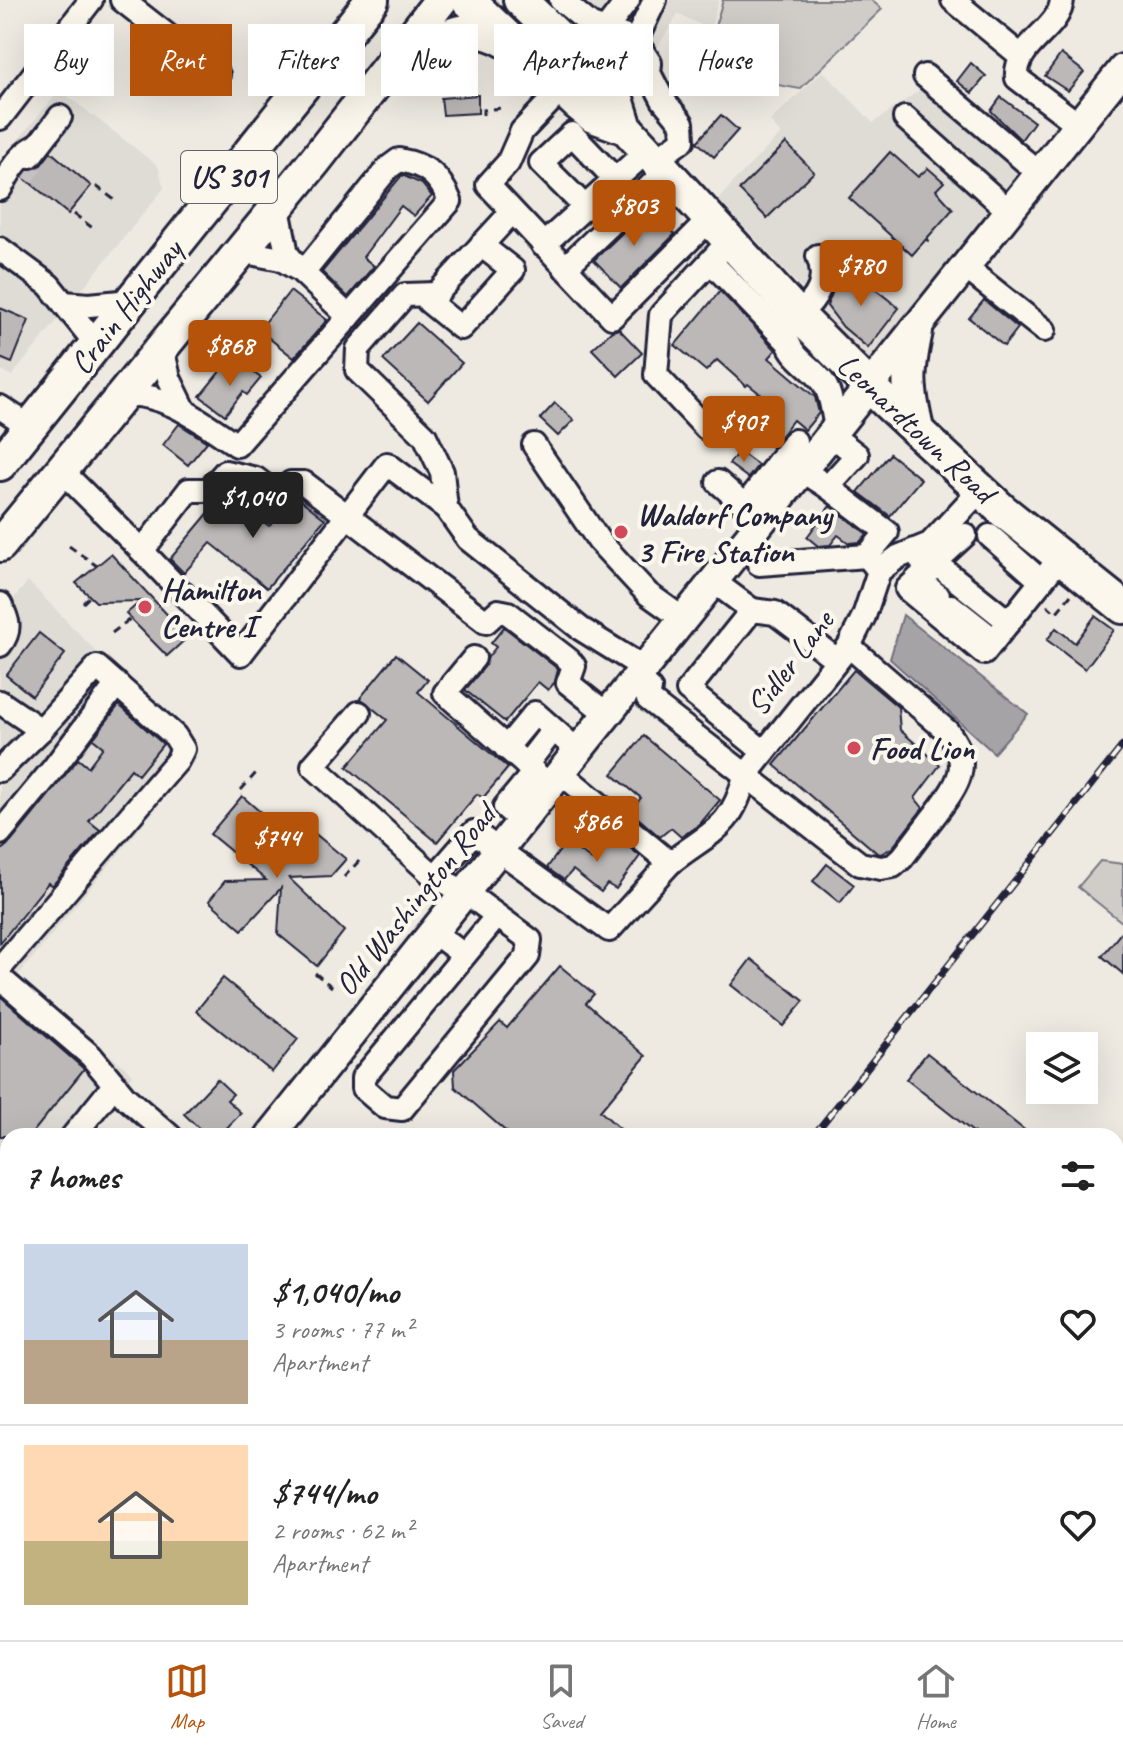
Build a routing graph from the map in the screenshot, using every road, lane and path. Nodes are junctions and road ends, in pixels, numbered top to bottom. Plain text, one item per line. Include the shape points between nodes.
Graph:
1 (91, 0) edge
2 (122, 0) edge
3 (441, 0) edge
4 (468, 0) edge
5 (520, 0) edge
6 (529, 0) edge
7 (628, 0) edge
8 (655, 0) edge
9 (953, 0) edge
10 (1062, 0) edge
11 (367, 4) edge
12 (567, 11) edge
13 (153, 24) edge
14 (494, 24) edge
15 (589, 24) edge
16 (610, 24) edge
17 (643, 24) edge
18 (494, 37) edge
19 (1021, 56) junction
20 (925, 76) dead end
21 (653, 81) edge
22 (1119, 83) edge
23 (555, 96) edge
24 (570, 96) edge
25 (591, 96) edge
26 (605, 96) edge
27 (503, 108) dead end
28 (483, 115) dead end
29 (592, 115) junction
30 (60, 117) dead end
31 (0, 118) edge
32 (905, 118) dead end
33 (1079, 125) junction
34 (649, 152) junction
35 (27, 164) junction
36 (1040, 174) junction
37 (615, 179) junction
38 (96, 186) dead end
39 (0, 190) edge
40 (116, 201) dead end
41 (585, 207) junction
42 (512, 212) junction
43 (1010, 212) junction
44 (74, 214) dead end
45 (94, 229) dead end
46 (258, 230) junction
47 (717, 240) junction
48 (481, 245) junction
49 (543, 245) junction
50 (0, 249) edge
51 (818, 256) dead end
52 (565, 268) junction
53 (966, 268) junction
54 (303, 273) junction
55 (436, 294) junction
56 (131, 301) junction
57 (64, 303) junction
58 (352, 314) junction
59 (799, 328) junction
60 (375, 330) junction
61 (1044, 330) dead end
62 (916, 331) junction
63 (97, 345) junction
64 (162, 347) junction
65 (869, 386) junction
66 (123, 395) junction
67 (0, 407) edge
68 (185, 411) junction
69 (29, 426) junction
70 (706, 428) dead end
71 (917, 429) junction
72 (833, 430) junction
73 (237, 445) junction
74 (534, 445) dead end
75 (793, 456) junction
76 (0, 464) edge
77 (61, 470) junction
78 (225, 472) junction
79 (718, 482) dead end
80 (828, 487) junction
81 (980, 490) junction
82 (446, 508) junction
83 (753, 513) junction
84 (347, 516) junction
85 (965, 535) dead end
86 (990, 536) dead end
87 (0, 545) edge
88 (69, 546) dead end
89 (915, 550) junction
90 (142, 551) junction
91 (873, 563) junction
92 (759, 564) dead end
93 (97, 566) dead end
94 (1050, 570) junction
95 (923, 574) junction
96 (713, 581) junction
97 (1071, 595) dead end
98 (90, 596) dead end
99 (83, 603) dead end
100 (0, 604) edge
101 (1123, 607) edge
102 (752, 610) junction
103 (1056, 613) dead end
104 (130, 619) dead end
105 (683, 619) junction
106 (112, 633) dead end
107 (998, 634) junction
108 (0, 645) edge
109 (843, 653) junction
110 (474, 658) dead end
111 (640, 673) junction
112 (117, 684) junction
113 (0, 702) edge
114 (359, 713) dead end
115 (607, 714) junction
116 (41, 730) junction
117 (553, 730) junction
118 (506, 748) junction
119 (764, 752) junction
120 (550, 769) junction
121 (0, 770) edge
122 (256, 773) dead end
123 (745, 776) junction
124 (241, 790) dead end
125 (0, 833) edge
126 (497, 851) junction
127 (360, 860) dead end
128 (670, 863) junction
129 (344, 877) dead end
130 (435, 877) junction
131 (465, 892) junction
132 (497, 916) junction
133 (433, 932) junction
134 (464, 955) junction
135 (0, 968) edge
136 (315, 973) dead end
137 (0, 978) edge
138 (332, 987) dead end
139 (348, 1038) junction
140 (377, 1061) junction
141 (115, 1084) junction
142 (79, 1128) edge
143 (161, 1128) edge
144 (282, 1128) edge

1 - 31 street
2 - 13 street
3 - 46 highway, Crain Highway / US 301
4 - 14 highway, Leonardtown Road
5 - 12 highway, Leonardtown Road
6 - 12 highway
7 - 16 street
8 - 17 street
9 - 19 street
10 - 19 street
11 - 56 highway, Crain Highway / US 301
12 - 15 street
18 - 46 highway via 465,30 419,55
19 - 33 street via 1017,78
20 - 36 street
21 - 34 street via 682,123 683,140
22 - 33 main road, Old Washington Road
23 - 42 street via 522,131 508,163 488,185
24 - 29 highway, Leonardtown Road
25 - 29 highway, Leonardtown Road
26 - 29 street
27 - 28 path via 483,110
29 - 34 highway, Leonardtown Road
29 - 37 street
29 - 41 street via 541,163
30 - 35 street
32 - 43 street
33 - 36 main road, Old Washington Road
34 - 37 street
34 - 47 highway, Leonardtown Road
34 - 52 street
35 - 39 street
35 - 39 street via 25,152
36 - 43 main road, Old Washington Road
37 - 41 street
38 - 40 path
41 - 49 street
42 - 48 street
42 - 49 street
43 - 53 main road, Old Washington Road
44 - 45 path
46 - 54 street
46 - 54 street via 281,259
46 - 64 highway, Crain Highway / US 301
47 - 52 street via 612,317
47 - 59 highway, Leonardtown Road
47 - 70 street via 661,315 656,375
48 - 55 street
48 - 55 street via 513,270 461,328 429,302
49 - 52 street
50 - 57 street via 49,285
51 - 59 street via 824,271
53 - 61 street
53 - 62 main road, Old Washington Road
54 - 58 street
54 - 58 street via 399,160 419,164 442,182 450,201
55 - 60 street via 405,295
56 - 57 street
56 - 63 highway, Crain Highway / US 301
57 - 63 street
58 - 60 street
58 - 73 street
59 - 65 highway, Leonardtown Road
59 - 72 street via 792,352 825,384
60 - 82 street via 358,349 357,370 425,436 442,472
62 - 65 main road, Old Washington Road
62 - 71 highway via 908,370
63 - 69 highway, Crain Highway / US 301
64 - 66 highway, Crain Highway / US 301
64 - 68 street
65 - 71 highway, Leonardtown Road
65 - 72 main road, Old Washington Road
66 - 68 street via 139,393
66 - 77 highway, Crain Highway / US 301
67 - 69 street
68 - 73 street
69 - 76 highway, Crain Highway / US 301
71 - 81 highway, Leonardtown Road
72 - 75 main road, Old Washington Road
72 - 80 street via 857,455
73 - 78 street
74 - 105 street via 599,541 648,594
75 - 80 street
75 - 83 main road, Old Washington Road
77 - 87 highway, Crain Highway / US 301
77 - 90 street
78 - 84 street via 256,479 278,496 291,483 304,483
78 - 90 street via 209,490 189,490
79 - 83 street
80 - 91 street, Sidler Lane via 887,532
81 - 89 street via 930,544
81 - 94 highway, Leonardtown Road
82 - 84 street via 387,464
82 - 111 street via 468,539
83 - 96 main road, Old Washington Road
84 - 90 street via 241,654
84 - 115 street via 486,622 498,611 508,613 569,660 574,666 568,683
85 - 95 street
86 - 94 street
88 - 93 path
89 - 91 street
89 - 95 street
91 - 92 street
91 - 109 street, Sidler Lane via 864,616
94 - 101 highway, Leonardtown Road
94 - 107 street
95 - 107 street
95 - 107 street via 946,600
95 - 107 street via 907,589 956,632 984,653
96 - 102 street
96 - 105 main road, Old Washington Road
97 - 103 path
98 - 99 path
100 - 108 street via 8,635
102 - 109 street via 775,613
102 - 119 street via 688,690
104 - 106 path
105 - 111 main road, Old Washington Road
109 - 119 street, Sidler Lane
109 - 123 street via 947,731 961,758 956,788 902,858 881,868 860,864
110 - 118 street via 445,693
111 - 115 main road, Old Washington Road
111 - 123 street via 650,689 648,699
112 - 116 street via 97,667
112 - 125 street
112 - 135 street via 183,749
113 - 116 street
114 - 130 street via 313,766
115 - 120 main road, Old Washington Road
116 - 121 street
117 - 118 street via 535,713
117 - 120 street
117 - 120 street
118 - 120 street
119 - 123 street, Sidler Lane
120 - 126 main road, Old Washington Road
120 - 128 street
122 - 124 path
123 - 128 street, Sidler Lane via 739,800 718,831
126 - 128 street, Sidler Lane via 609,930
126 - 130 street via 474,832
126 - 131 main road, Old Washington Road
127 - 129 path
130 - 131 street
131 - 132 street
131 - 133 main road, Old Washington Road
132 - 134 street
132 - 140 street via 530,940 528,956 402,1109 385,1107 363,1088 363,1078
133 - 134 street
133 - 139 main road, Old Washington Road
134 - 140 street
136 - 138 path
137 - 141 street via 91,1056
139 - 140 street
139 - 144 main road, Old Washington Road
141 - 142 street
141 - 143 street

